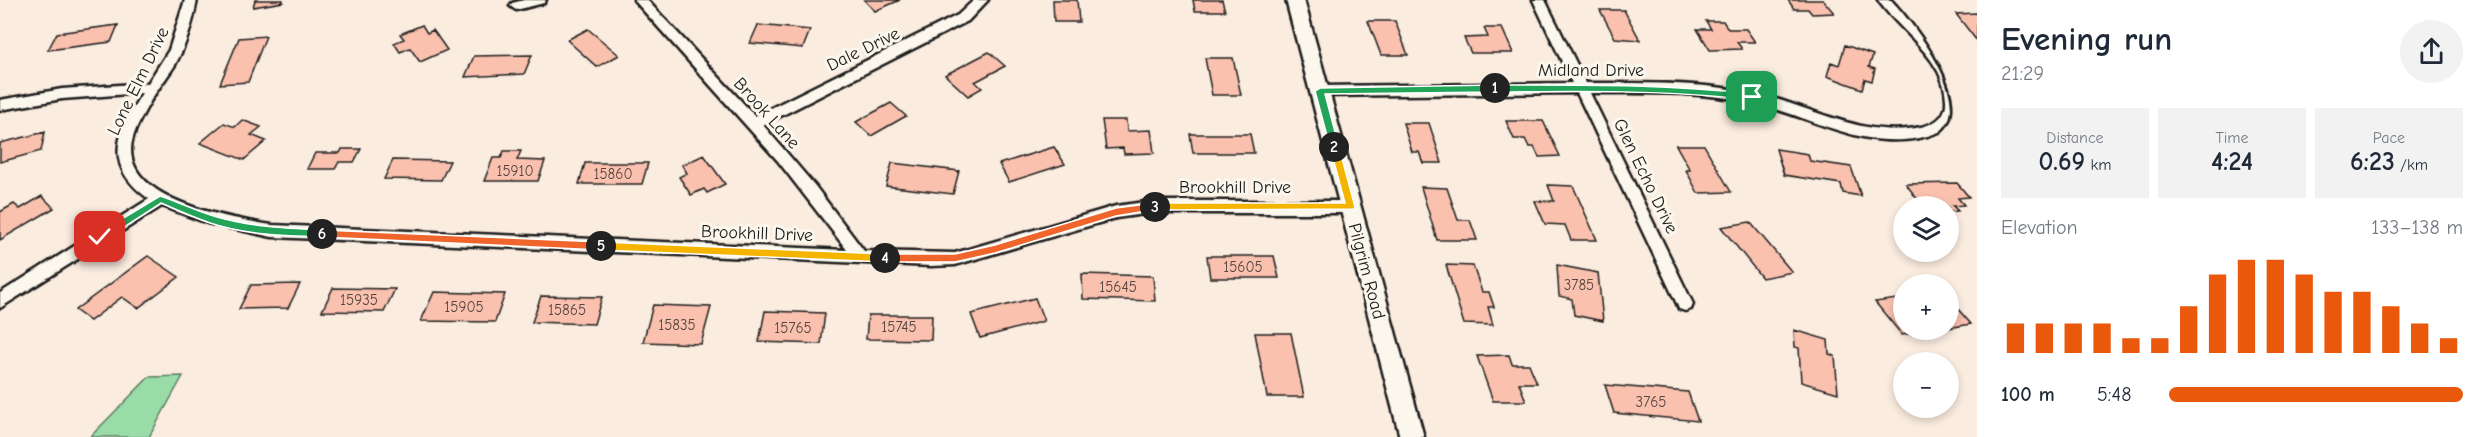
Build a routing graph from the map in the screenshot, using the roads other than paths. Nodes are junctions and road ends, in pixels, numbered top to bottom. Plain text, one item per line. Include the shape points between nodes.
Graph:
1 (191, 0) edge
2 (540, 0) edge
3 (640, 0) edge
4 (982, 0) edge
5 (1295, 0) edge
6 (1539, 0) edge
7 (1884, 0) edge
8 (516, 6) dead end
9 (152, 87) junction
10 (1580, 88) junction
11 (1320, 91) junction
12 (0, 105) edge
13 (754, 123) junction
14 (160, 199) junction
15 (1350, 207) junction
16 (860, 257) junction
17 (0, 301) edge
18 (1685, 304) dead end
19 (1412, 437) edge

1 - 9 street, Lone Elm Drive via 169,63
2 - 8 street
3 - 13 street, Brook Lane
4 - 13 street, Dale Drive via 963,18
5 - 11 main road, Pilgrim Road
6 - 10 street, Glen Echo Drive
7 - 10 street, Midland Drive via 1950,78 1954,91 1949,117 1921,133 1899,135 1851,129 1797,109 1740,95
9 - 12 street via 62,94
9 - 14 street, Lone Elm Drive via 124,150 136,181
10 - 11 street, Midland Drive
10 - 18 street, Glen Echo Drive
11 - 15 main road, Pilgrim Road
13 - 16 street, Brook Lane via 838,224
14 - 16 street, Brookhill Drive via 212,220 272,231
14 - 17 street
15 - 16 street, Brookhill Drive via 1152,207 1116,212 955,258
15 - 19 main road, Pilgrim Road

